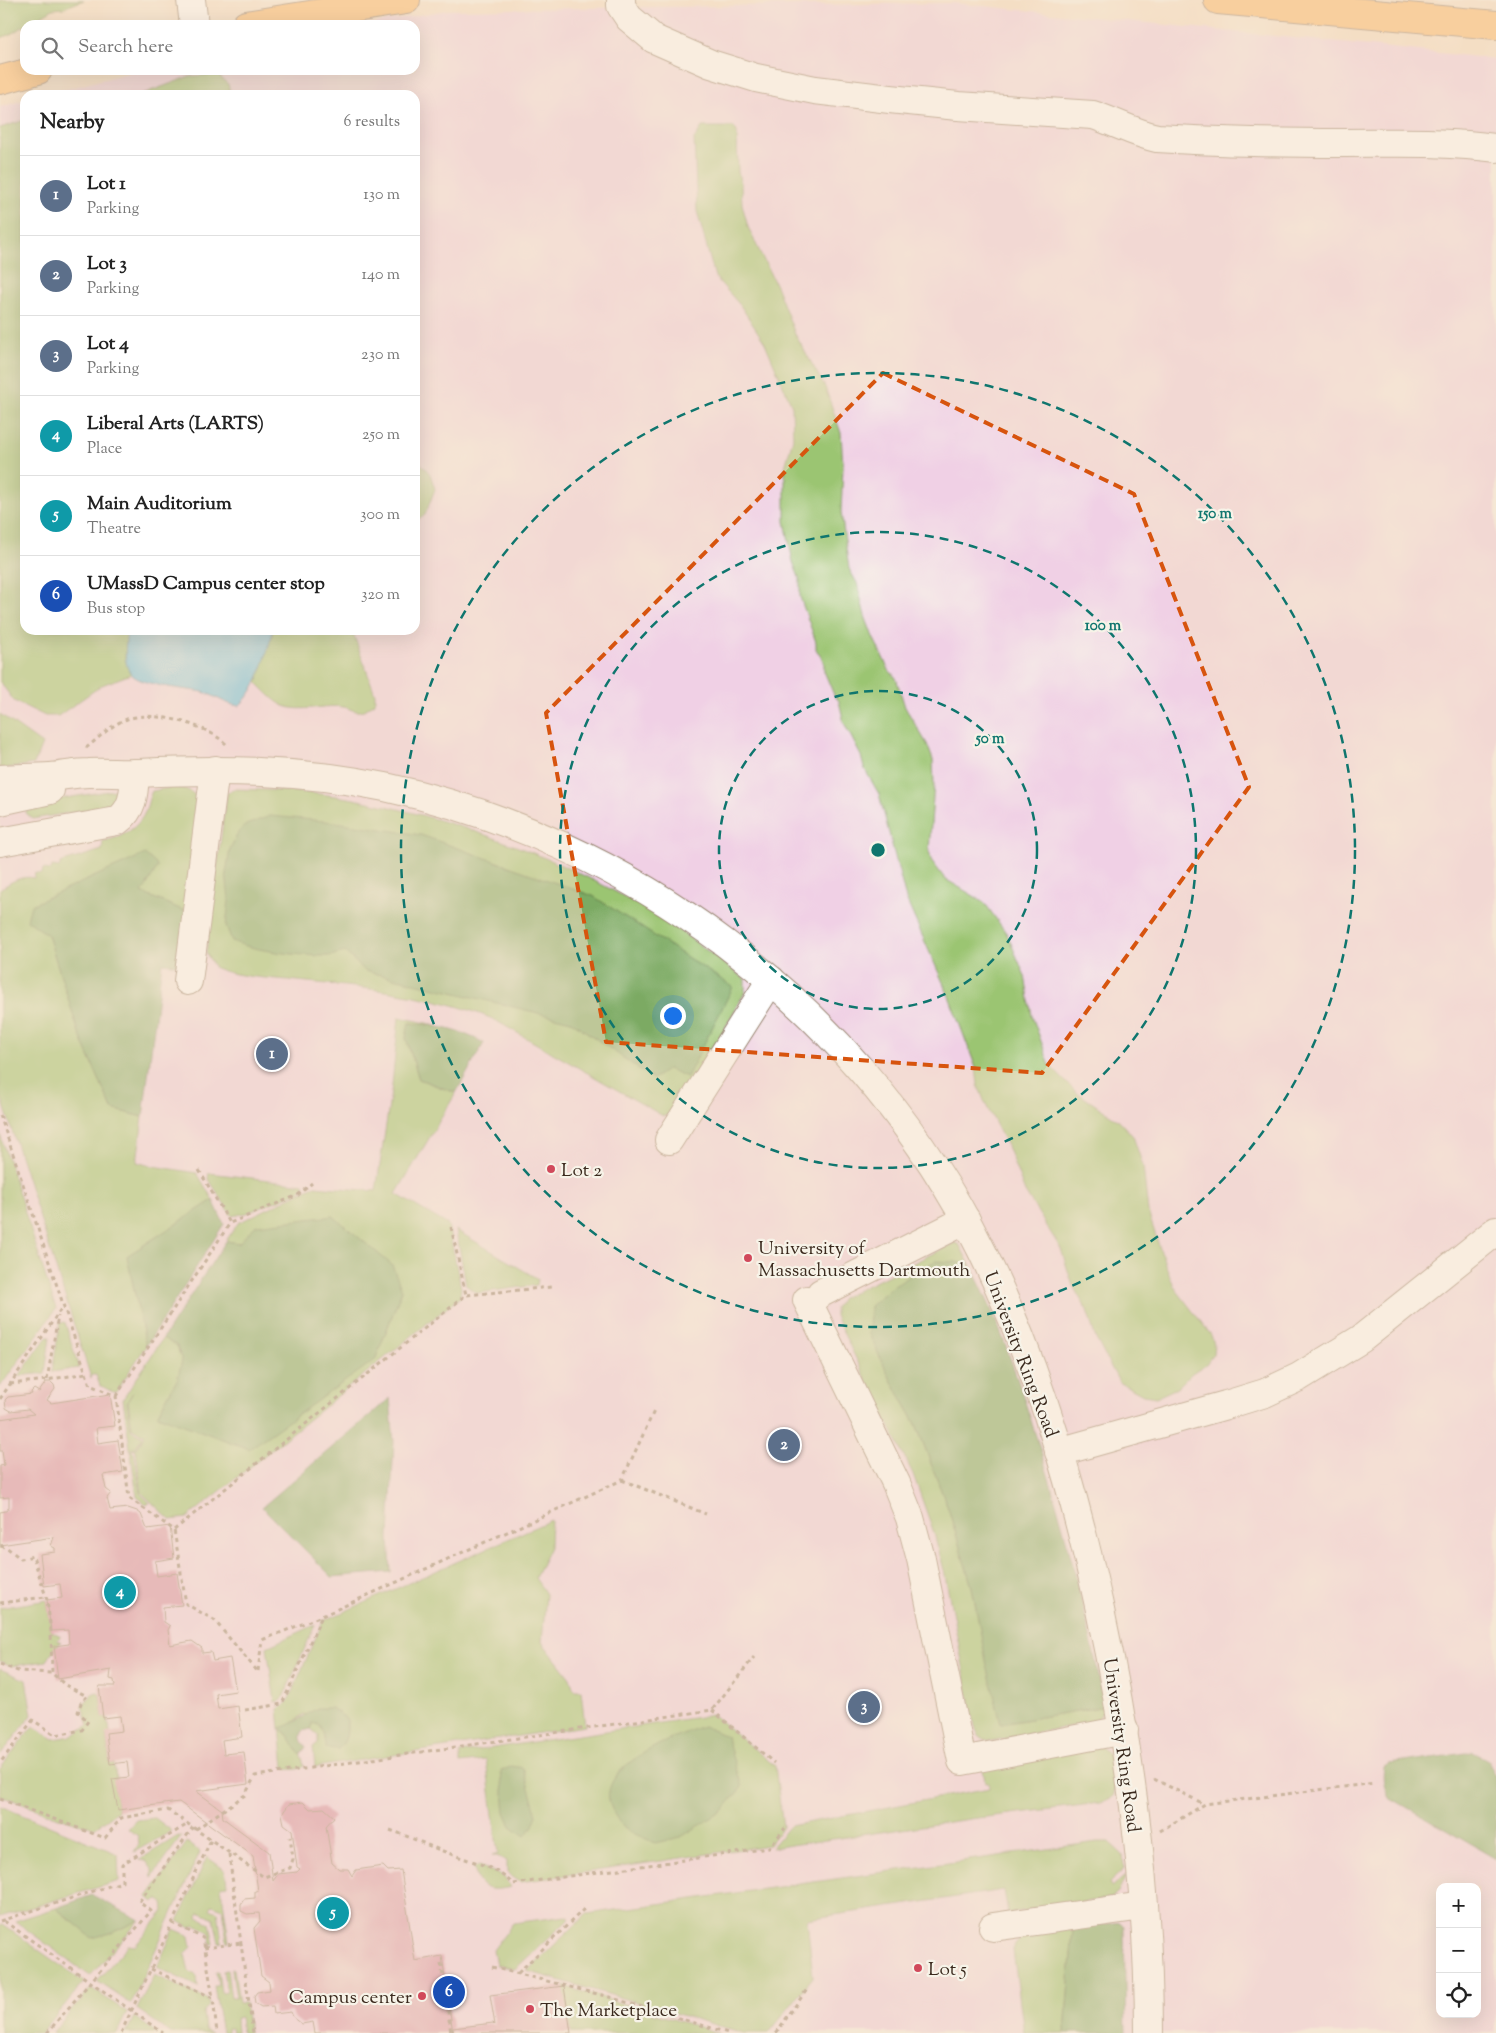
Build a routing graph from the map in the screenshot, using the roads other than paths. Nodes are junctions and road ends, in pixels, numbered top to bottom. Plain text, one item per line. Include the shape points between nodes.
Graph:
1 (191, 0) edge
2 (406, 0) edge
3 (621, 0) edge
4 (1218, 0) edge
5 (1366, 7) edge
6 (193, 20) edge
7 (278, 20) edge
8 (1496, 24) edge
9 (20, 75) edge
10 (0, 80) edge
11 (1496, 148) edge
12 (215, 770) junction
13 (135, 773) junction
14 (1, 790) edge
15 (7, 841) edge
16 (771, 980) junction
17 (188, 981) dead end
18 (669, 1140) dead end
19 (966, 1220) junction
20 (1496, 1231) edge
21 (1059, 1452) junction
22 (1124, 1730) junction
23 (1143, 1906) junction
24 (993, 1927) dead end
25 (1149, 2033) edge

1 - 6 street
2 - 7 main road
3 - 11 street via 628,18 654,39 711,64 785,85 958,106 1093,115 1157,138 1468,144
4 - 5 main road
5 - 8 main road
9 - 10 main road
12 - 13 street, University Ring Road
12 - 16 street, University Ring Road via 319,776 387,788 467,809 522,828 570,849 666,902 712,932
12 - 17 street
13 - 14 street, University Ring Road via 38,792
13 - 15 street via 132,802 118,821
14 - 15 street
16 - 18 street
16 - 19 street, University Ring Road via 836,1042 883,1095 922,1149
19 - 21 street, University Ring Road via 1012,1318
19 - 22 street via 814,1296 910,1518 962,1762
20 - 21 street via 1361,1339 1299,1377 1265,1393
21 - 22 street, University Ring Road via 1091,1569
22 - 23 street, University Ring Road
23 - 24 street
23 - 25 street, University Ring Road

